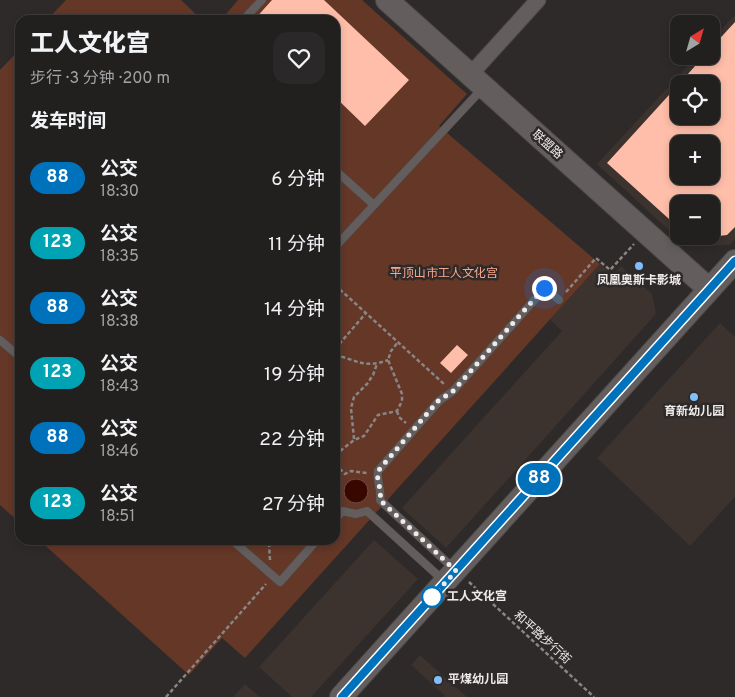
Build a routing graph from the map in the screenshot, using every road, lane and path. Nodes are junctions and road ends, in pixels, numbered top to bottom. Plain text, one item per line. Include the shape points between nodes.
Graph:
1 (262, 0) edge
2 (387, 0) edge
3 (538, 0) edge
4 (248, 15) edge
5 (476, 81) junction
6 (340, 174) edge
7 (374, 205) junction
8 (645, 232) junction
9 (340, 242) edge
10 (735, 261) edge
11 (709, 289) junction
12 (340, 290) edge
13 (559, 300) joint
14 (366, 313) junction
15 (0, 340) edge
16 (398, 342) junction
17 (340, 343) edge
18 (15, 353) edge
19 (340, 356) edge
20 (388, 360) junction
21 (377, 364) junction
22 (453, 391) junction
23 (397, 411) junction
24 (414, 430) junction
25 (354, 440) junction
26 (340, 451) edge
27 (340, 469) edge
28 (378, 471) junction
29 (340, 514) edge
30 (238, 545) edge
31 (269, 545) edge
32 (313, 545) edge
33 (272, 575) junction
34 (451, 577) junction
35 (166, 697) edge
36 (342, 697) edge
37 (594, 697) edge

1 - 4 lane
2 - 5 street, 联盟路
3 - 5 street
5 - 7 lane
5 - 8 street, 联盟路
6 - 7 lane
7 - 9 lane
8 - 11 street, 联盟路
8 - 13 path via 610,270 596,258
10 - 11 street
11 - 34 street
12 - 14 path
13 - 22 lane via 544,288
14 - 16 path
14 - 17 path
15 - 18 lane
16 - 20 path
16 - 22 path
19 - 21 path via 360,364
20 - 21 path
20 - 23 path via 402,394
21 - 25 path via 367,384 354,397 351,408
22 - 24 lane via 438,401
23 - 24 path via 399,417
23 - 25 path via 378,415 364,436
24 - 28 lane
25 - 26 path
27 - 28 path via 346,474 351,471 373,474
28 - 34 lane via 380,500
29 - 34 lane via 367,511
30 - 33 lane
31 - 33 path
32 - 33 lane via 280,582
33 - 35 path
34 - 36 street
34 - 37 path, 和平路步行街

